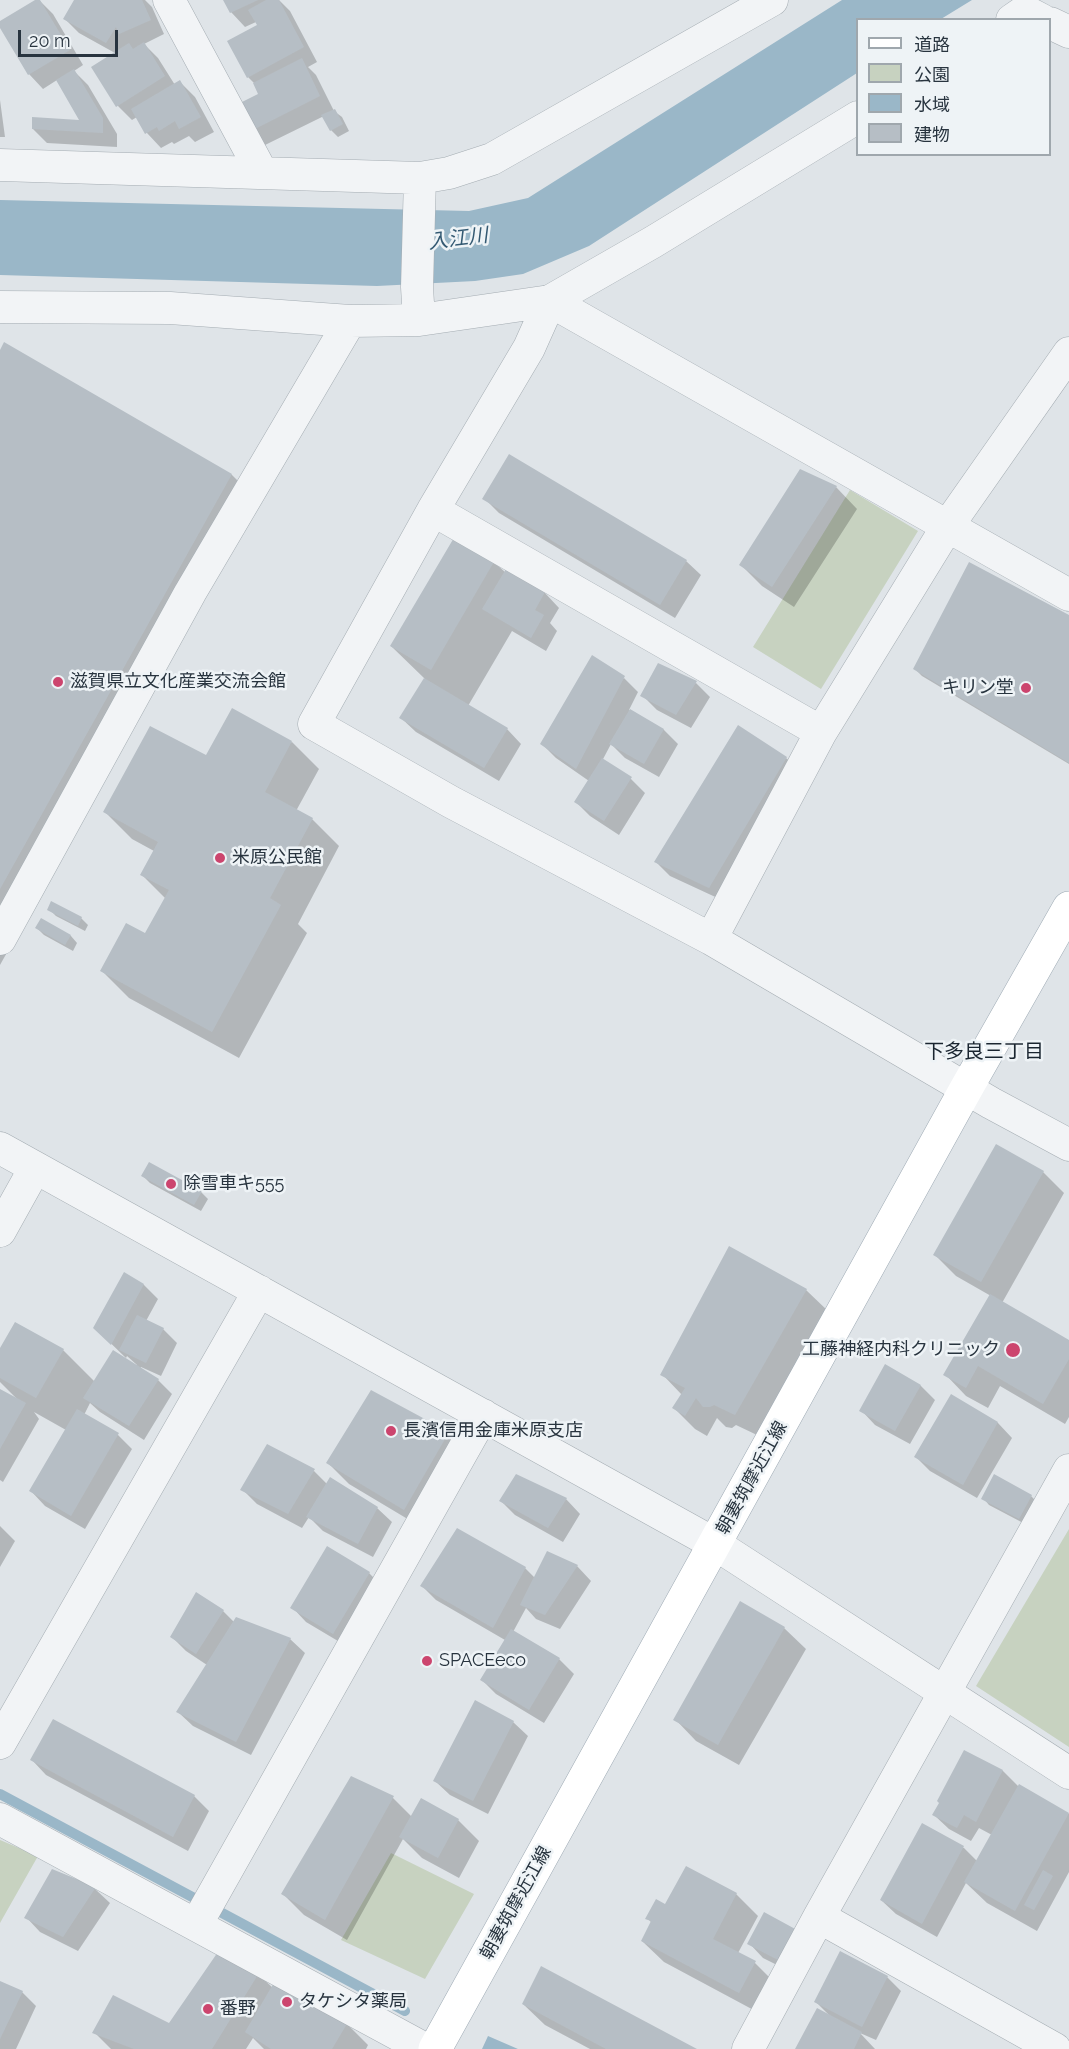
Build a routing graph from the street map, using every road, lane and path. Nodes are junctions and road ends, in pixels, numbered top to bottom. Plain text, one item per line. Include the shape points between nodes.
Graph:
1 (169, 0) edge
2 (759, 4) edge
3 (1015, 18) edge
4 (1038, 18) edge
5 (1051, 23) edge
6 (1069, 32) edge
7 (856, 118) edge
8 (0, 165) edge
9 (262, 173) junction
10 (420, 188) junction
11 (550, 302) junction
12 (0, 307) edge
13 (419, 320) junction
14 (350, 321) junction
15 (1069, 353) edge
16 (433, 510) junction
17 (947, 527) junction
18 (1069, 595) edge
19 (821, 732) junction
20 (1069, 908) edge
21 (0, 939) edge
22 (711, 939) junction
23 (966, 1089) junction
24 (1069, 1145) edge
25 (0, 1148) edge
26 (35, 1168) junction
27 (0, 1231) edge
28 (259, 1291) junction
29 (483, 1414) junction
30 (1069, 1470) edge
31 (715, 1544) junction
32 (945, 1693) junction
33 (0, 1743) edge
34 (1069, 1773) edge
35 (0, 1818) edge
36 (204, 1911) junction
37 (819, 1917) junction
38 (425, 2049) edge
39 (435, 2049) edge
40 (748, 2049) edge
41 (1055, 2049) edge

1 - 9 street
2 - 10 street via 492,159 449,173
3 - 4 street via 1024,11
5 - 6 street
7 - 11 street
8 - 9 street
9 - 10 street
10 - 13 street
11 - 13 street
11 - 16 street via 529,348
11 - 17 street
12 - 14 street via 170,308
13 - 14 street
14 - 21 street via 190,593
15 - 17 street
16 - 19 street
16 - 22 street via 314,724 451,802
17 - 18 street
17 - 19 street
19 - 22 street
20 - 23 main road, 朝妻筑摩近江線
22 - 23 street
23 - 24 street
23 - 31 main road, 朝妻筑摩近江線
25 - 26 street
26 - 27 street
26 - 28 street
28 - 29 street
28 - 33 street
29 - 31 street
29 - 36 street
30 - 32 street
31 - 32 street
31 - 39 main road, 朝妻筑摩近江線
32 - 34 street
32 - 37 street
35 - 36 street
36 - 38 street
37 - 40 street
37 - 41 street

